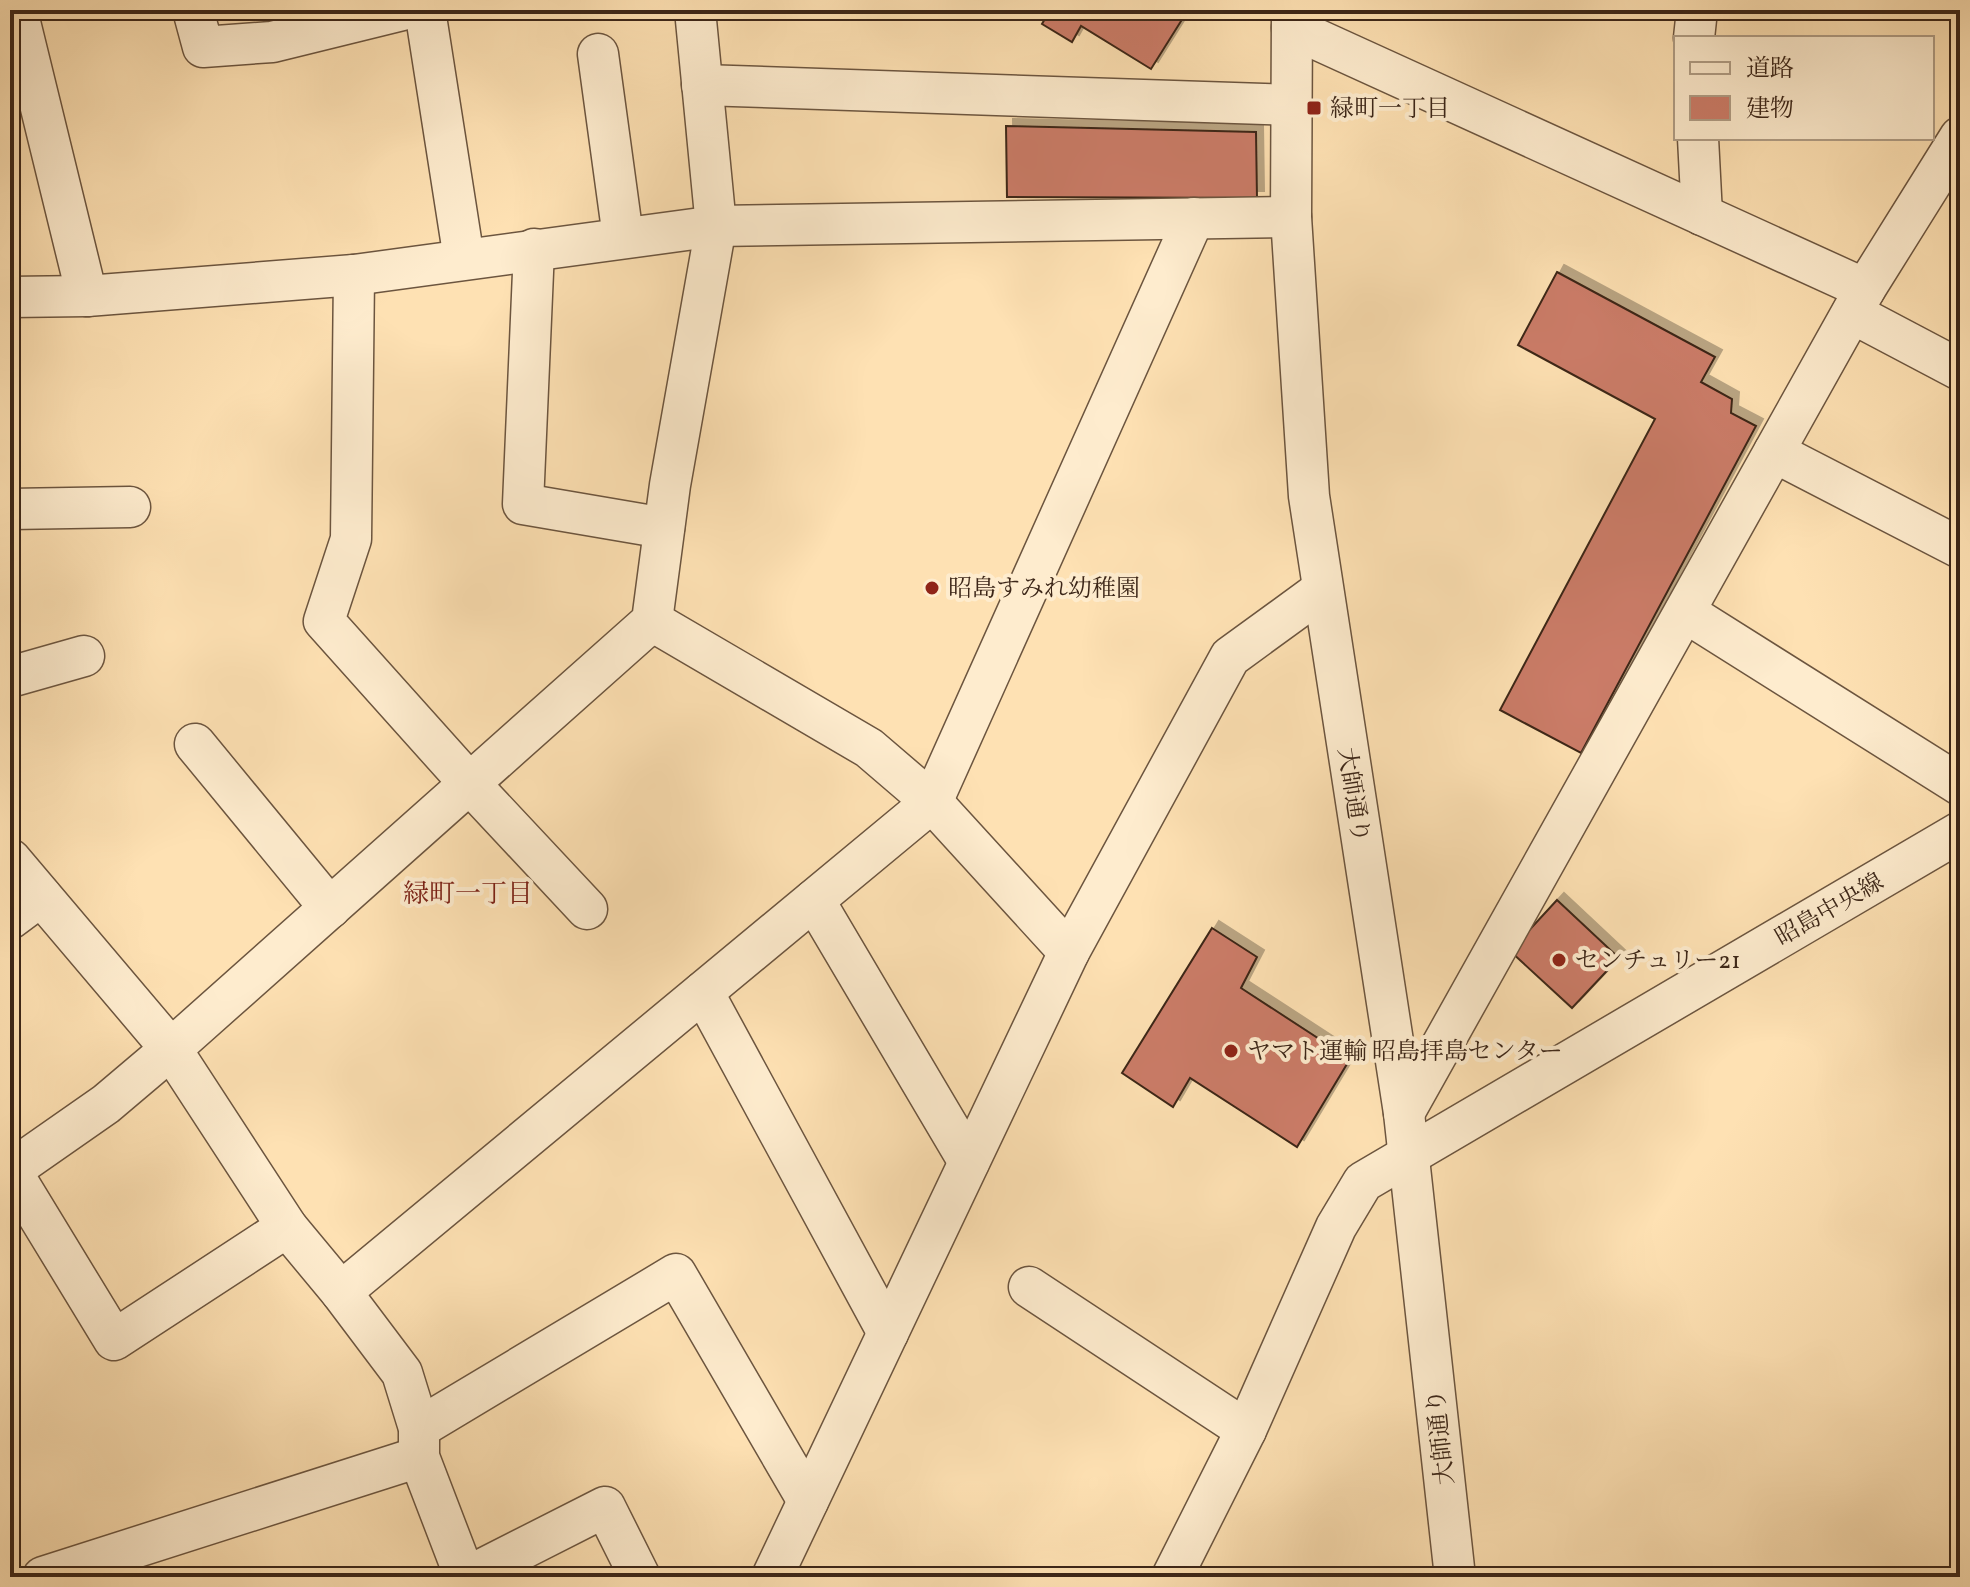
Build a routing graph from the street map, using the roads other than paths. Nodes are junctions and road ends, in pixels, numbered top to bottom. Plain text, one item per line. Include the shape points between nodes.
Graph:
1 (17, 10) edge
2 (193, 10) edge
3 (402, 10) edge
4 (425, 10) edge
5 (695, 10) edge
6 (1697, 10) edge
7 (1292, 19) edge
8 (1694, 36) edge
9 (598, 54) dead end
10 (702, 85) junction
11 (1291, 105) junction
12 (1960, 137) edge
13 (1698, 140) edge
14 (1702, 215) junction
15 (1291, 217) junction
16 (1194, 218) junction
17 (716, 226) junction
18 (623, 237) junction
19 (534, 249) junction
20 (464, 259) junction
21 (354, 275) junction
22 (87, 296) junction
23 (10, 297) edge
24 (1858, 301) junction
25 (1960, 370) edge
26 (1774, 452) junction
27 (130, 507) dead end
28 (10, 509) edge
29 (664, 528) junction
30 (1960, 548) edge
31 (1322, 590) junction
32 (1685, 612) junction
33 (652, 621) junction
34 (84, 656) dead end
35 (10, 677) edge
36 (195, 744) dead end
37 (470, 784) junction
38 (1960, 785) edge
39 (932, 802) junction
40 (1960, 832) edge
41 (10, 859) edge
42 (814, 900) junction
43 (25, 907) edge
44 (330, 908) junction
45 (587, 909) dead end
46 (1069, 952) junction
47 (703, 992) junction
48 (171, 1049) junction
49 (1404, 1113) junction
50 (1409, 1156) junction
51 (969, 1162) junction
52 (10, 1171) edge
53 (287, 1227) junction
54 (1029, 1287) dead end
55 (341, 1292) junction
56 (888, 1333) junction
57 (1246, 1430) junction
58 (419, 1443) junction
59 (808, 1501) junction
60 (100, 1568) edge
61 (43, 1577) edge
62 (466, 1577) edge
63 (640, 1577) edge
64 (772, 1577) edge
65 (1172, 1577) edge
66 (1455, 1577) edge

1 - 22 street
2 - 3 street via 203,47 272,42
4 - 20 street
5 - 10 street
6 - 8 street
7 - 11 street, 大師通り
7 - 14 street
9 - 18 street
10 - 11 street
10 - 17 street
11 - 15 street, 大師通り
12 - 24 street
13 - 14 street
14 - 24 street
15 - 16 street
15 - 31 street, 大師通り via 1309,496
16 - 17 street
16 - 39 street
17 - 18 street
17 - 29 street
18 - 19 street
19 - 20 street
19 - 29 street via 523,504
20 - 21 street
21 - 22 street
21 - 37 street via 351,539 324,621
22 - 23 street
24 - 25 street
24 - 26 street
26 - 30 street
26 - 32 street
27 - 28 street
29 - 33 street
31 - 46 street via 1230,657
31 - 49 street, 大師通り
32 - 38 street
32 - 49 street
33 - 37 street
33 - 39 street via 869,748
34 - 35 street
36 - 44 street
37 - 44 street
37 - 45 street
39 - 42 street
39 - 46 street
40 - 50 street, 昭島中央線
41 - 43 street
42 - 47 street
42 - 51 street
43 - 48 street
44 - 48 street
46 - 51 street
47 - 55 street
47 - 56 street
48 - 52 street via 106,1104
48 - 53 street
49 - 50 street, 大師通り
50 - 57 street, 昭島中央線 via 1363,1182 1336,1227
50 - 66 street, 大師通り
51 - 56 street
52 - 53 street via 114,1340
53 - 55 street
54 - 57 street
55 - 58 street via 402,1373
56 - 59 street
57 - 65 street, 昭島中央線
58 - 59 street via 676,1274
58 - 60 street
58 - 62 street
59 - 64 street
60 - 61 street
62 - 63 street via 605,1507

